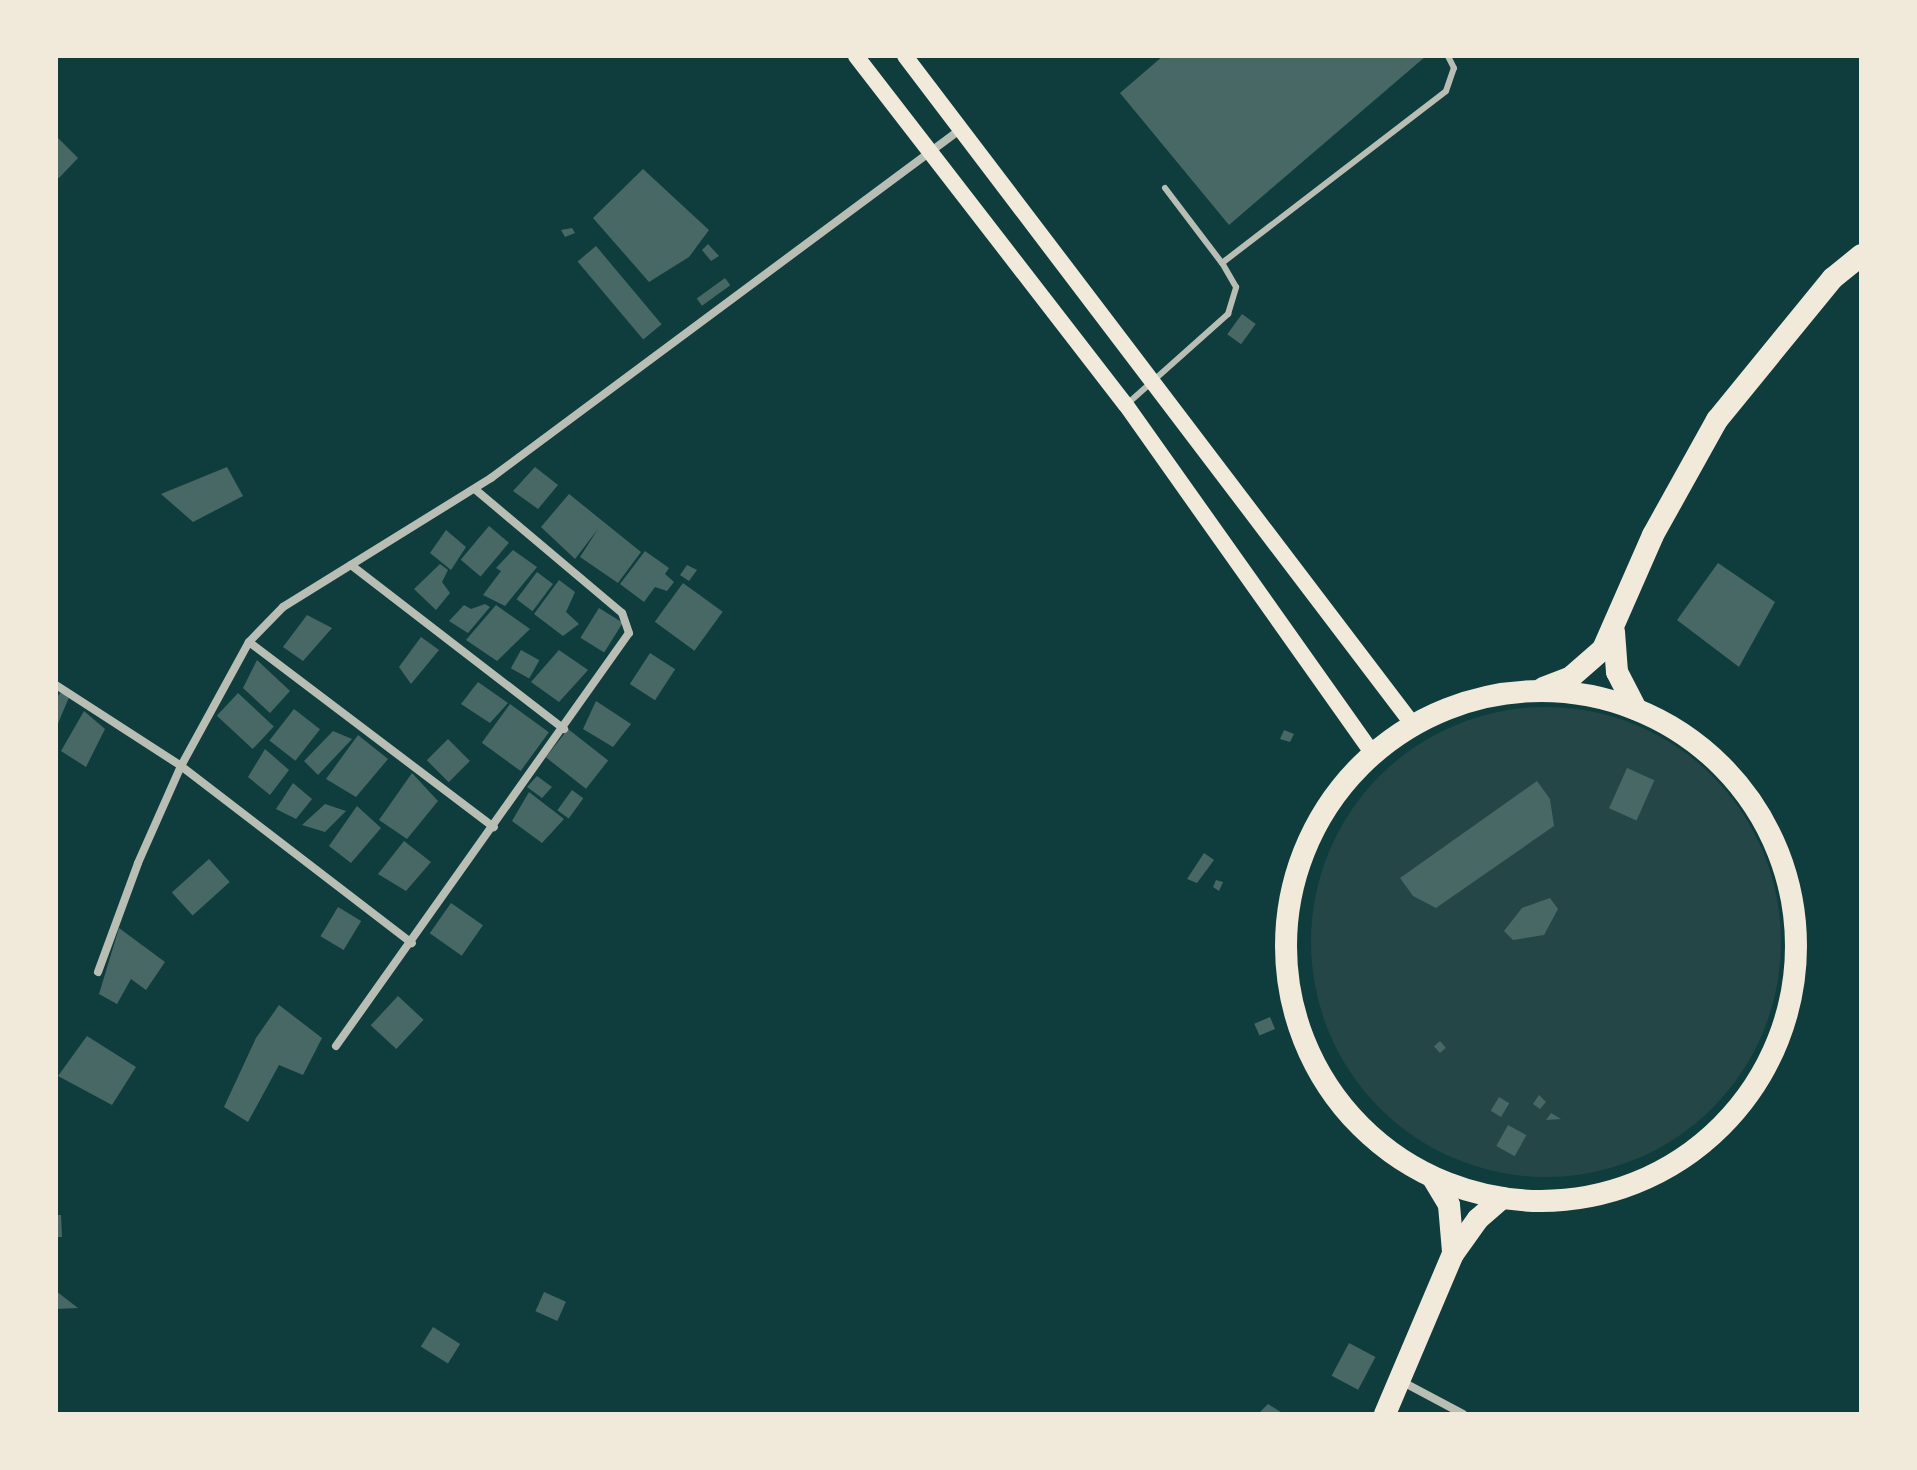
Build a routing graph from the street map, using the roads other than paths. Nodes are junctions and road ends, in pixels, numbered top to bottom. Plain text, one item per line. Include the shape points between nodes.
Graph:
1 (856, 56) edge
2 (905, 56) edge
3 (1448, 56) edge
4 (961, 128) junction
5 (931, 153) junction
6 (1165, 188) dead end
7 (1861, 255) edge
8 (1222, 263) junction
9 (1154, 382) junction
10 (1126, 405) junction
11 (475, 489) junction
12 (351, 565) junction
13 (1614, 629) junction
14 (249, 642) junction
15 (56, 685) edge
16 (1535, 691) junction
17 (1636, 709) junction
18 (1414, 726) junction
19 (564, 729) junction
20 (1373, 754) junction
21 (181, 766) junction
22 (494, 827) junction
23 (412, 943) junction
24 (98, 972) dead end
25 (336, 1046) dead end
26 (1433, 1178) junction
27 (1502, 1198) junction
28 (1453, 1254) junction
29 (1401, 1381) junction
30 (1385, 1414) edge
31 (1463, 1414) edge

1 - 5 main road
2 - 4 main road
3 - 8 lane via 1454,68 1446,91
4 - 5 street
4 - 9 main road
5 - 10 main road
5 - 11 street
6 - 8 lane
7 - 13 highway via 1833,278 1717,420 1653,535
8 - 9 lane via 1236,287 1235,302
9 - 10 lane
9 - 18 main road
10 - 20 main road
11 - 12 street
11 - 19 street via 629,622 625,643
12 - 14 street via 283,607
12 - 19 street
13 - 16 highway via 1588,664
13 - 17 highway via 1617,672
14 - 21 street
14 - 22 street
15 - 21 street
16 - 17 highway
16 - 18 highway via 1472,701
17 - 27 highway via 1695,742 1736,780 1762,817 1795,911 1796,957 1788,1012 1772,1054 1743,1102 1676,1162 1603,1193 1547,1200
18 - 20 highway
19 - 22 street
20 - 26 highway via 1341,788 1309,840 1287,914 1285,960 1292,1005 1329,1090 1358,1125
21 - 23 street
21 - 24 street
22 - 23 street
23 - 25 street
26 - 27 highway
26 - 28 highway via 1449,1205
27 - 28 highway via 1478,1219
28 - 29 highway
29 - 30 highway
29 - 31 street

